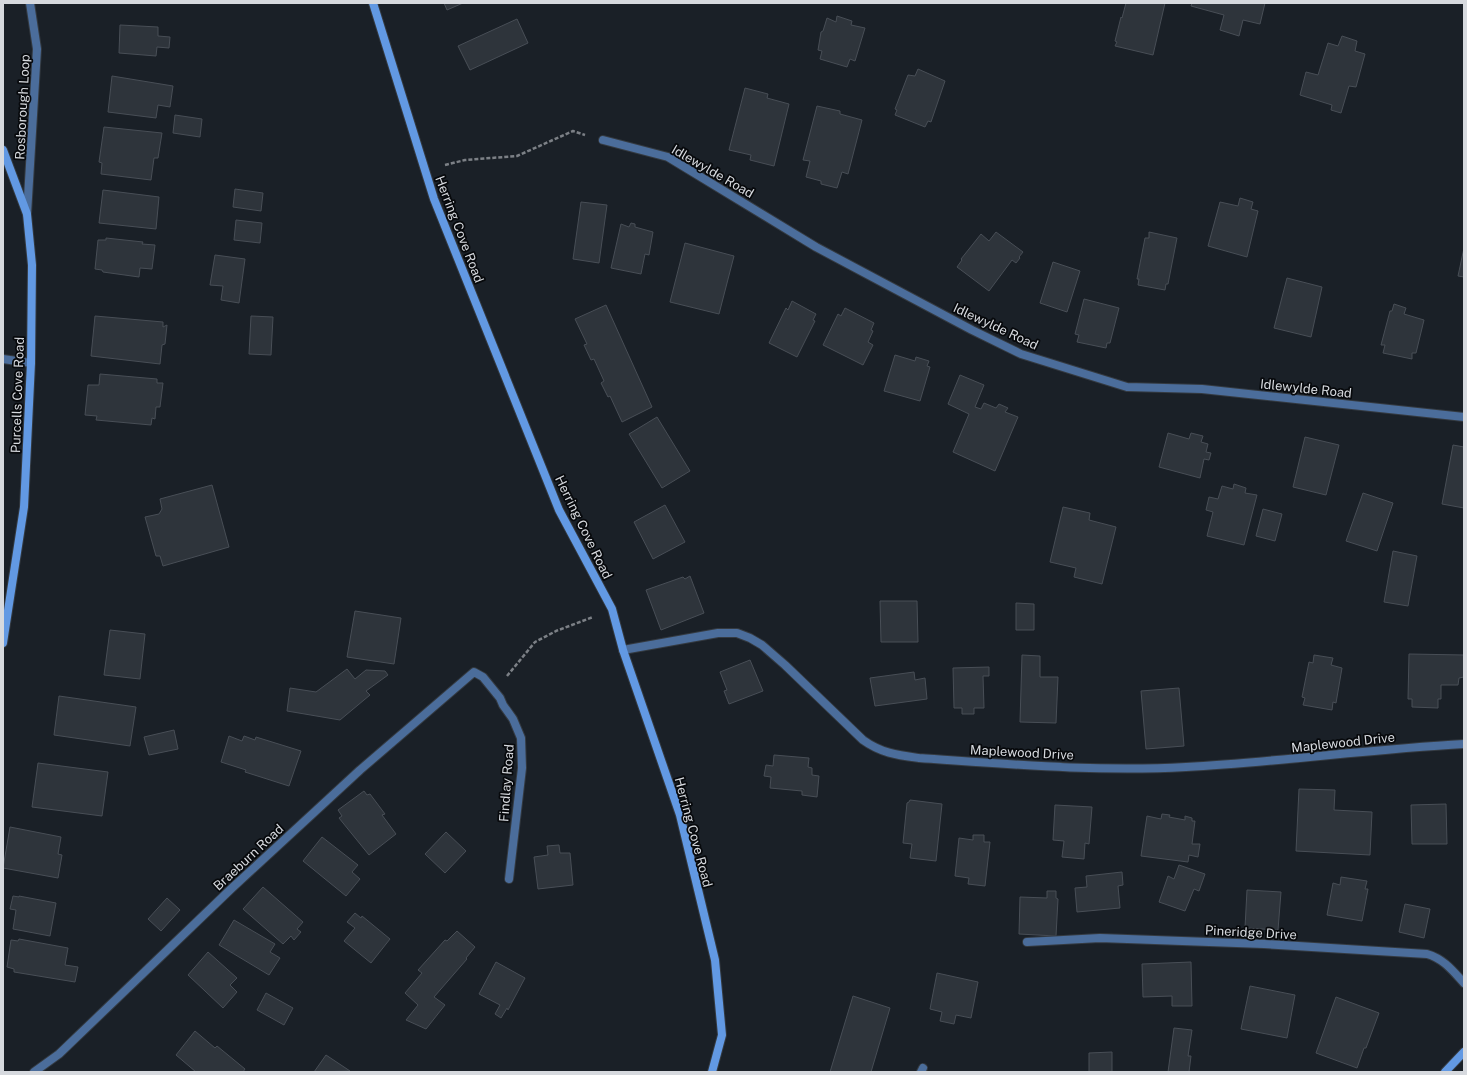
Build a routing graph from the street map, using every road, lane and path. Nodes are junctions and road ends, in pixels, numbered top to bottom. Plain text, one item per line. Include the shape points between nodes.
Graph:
1 (30, 3) edge
2 (373, 3) edge
3 (573, 131) dead end
4 (603, 140) dead end
5 (3, 150) edge
6 (465, 160) dead end
7 (27, 214) junction
8 (3, 359) edge
9 (31, 363) junction
10 (1464, 417) edge
11 (612, 609) junction
12 (3, 643) edge
13 (623, 650) junction
14 (483, 677) joint
15 (495, 691) junction
16 (1464, 744) edge
17 (509, 879) dead end
18 (1027, 942) dead end
19 (1464, 983) edge
20 (1464, 1052) edge
21 (34, 1072) edge
22 (712, 1072) edge
23 (1445, 1072) edge

1 - 7 street, Rosborough Loop via 38,49
2 - 11 main road, Herring Cove Road via 434,199 559,510
3 - 6 path via 517,156
4 - 10 street, Idlewylde Road via 668,157 816,247 1021,354 1127,387 1202,389
5 - 7 main road, Purcells Cove Road
7 - 9 main road, Purcells Cove Road via 32,265
8 - 9 street
9 - 12 main road, Purcells Cove Road via 24,507
11 - 13 main road, Herring Cove Road
11 - 15 path via 535,642
13 - 16 street, Maplewood Drive via 718,633 737,633 762,644 862,740 882,751 919,758 1108,769 1185,767
13 - 22 main road, Herring Cove Road via 680,815 715,960 722,1035
14 - 15 street, Findlay Road
14 - 21 street, Braeburn Road via 474,672 466,678 360,770 232,888 59,1054
15 - 17 street, Findlay Road via 513,719 522,745 522,768
18 - 19 street, Pineridge Drive via 1100,938 1264,944 1427,954 1441,960
20 - 23 main road

